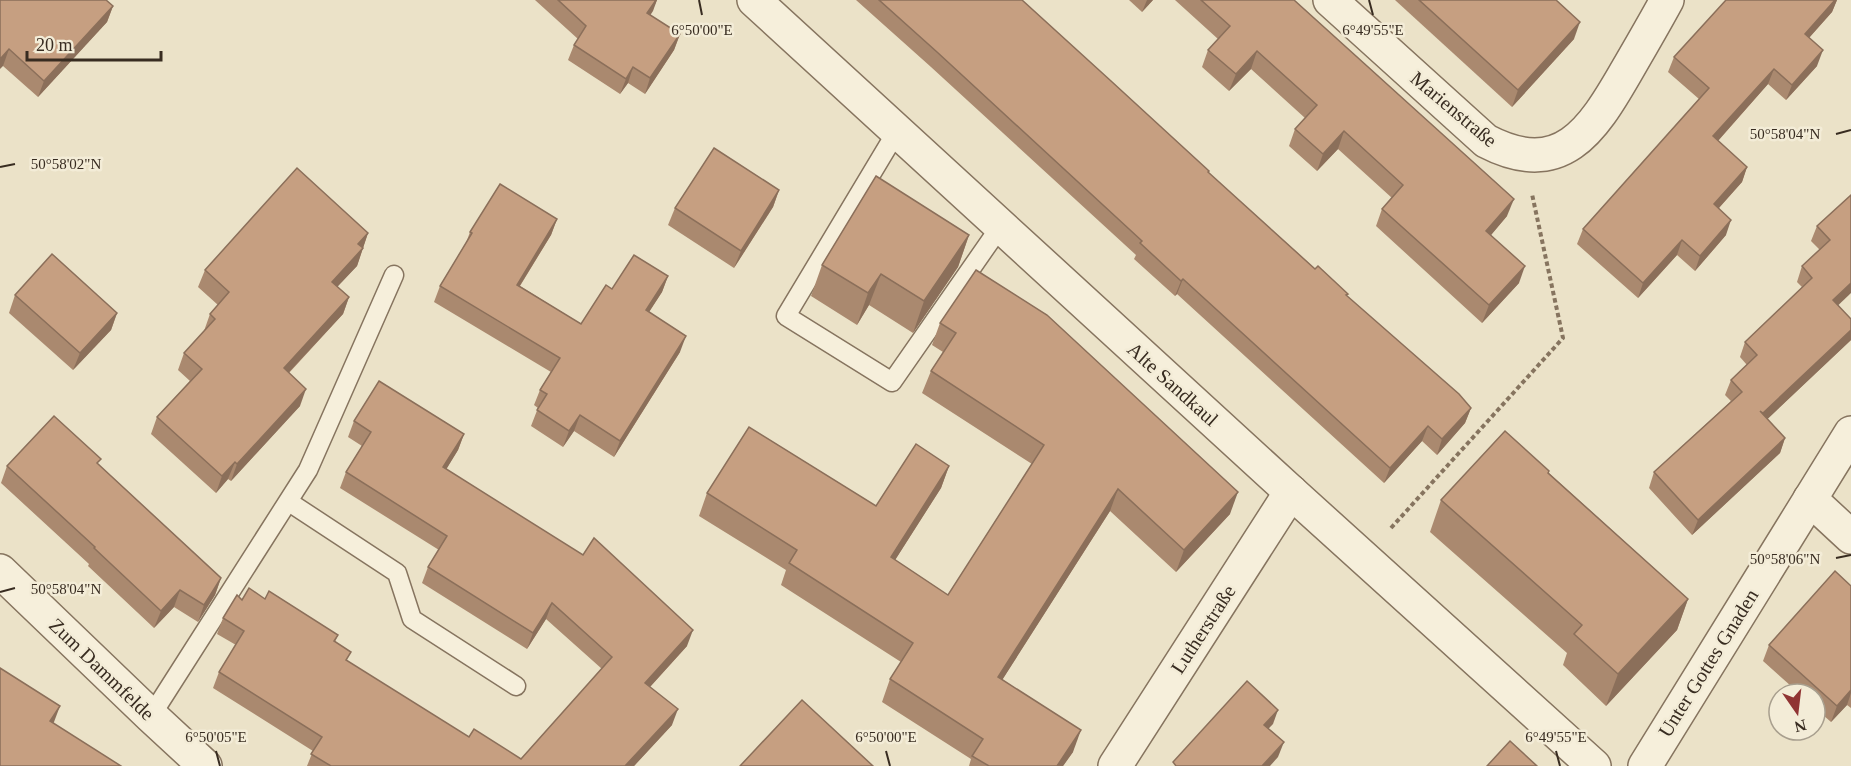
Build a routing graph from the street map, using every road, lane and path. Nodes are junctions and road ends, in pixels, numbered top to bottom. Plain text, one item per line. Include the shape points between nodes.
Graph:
1 (754, 0) edge
2 (1330, 0) edge
3 (1667, 0) edge
4 (897, 131) junction
5 (1524, 156) junction
6 (1000, 227) junction
7 (394, 275) dead end
8 (1851, 433) edge
9 (1291, 492) junction
10 (1810, 499) junction
11 (290, 502) junction
12 (1851, 537) edge
13 (1365, 558) junction
14 (0, 571) edge
15 (516, 687) dead end
16 (151, 716) junction
17 (205, 766) edge
18 (1115, 766) edge
19 (1594, 766) edge
20 (1645, 766) edge

1 - 4 street, Alte Sandkaul
2 - 5 street, Marienstraße via 1486,141
3 - 5 street, Marienstraße via 1603,111 1587,131 1544,155
4 - 6 street, Alte Sandkaul
4 - 6 lane via 786,316 892,382
5 - 13 path via 1563,339
6 - 9 street, Alte Sandkaul
7 - 11 lane via 308,470
8 - 10 street, Unter Gottes Gnaden
9 - 13 street, Alte Sandkaul
9 - 18 street, Lutherstraße
10 - 12 street
10 - 20 street, Unter Gottes Gnaden
11 - 15 lane via 397,573 412,619
11 - 16 lane
13 - 19 street, Alte Sandkaul
14 - 16 street, Zum Dammfelde
16 - 17 street, Zum Dammfelde

